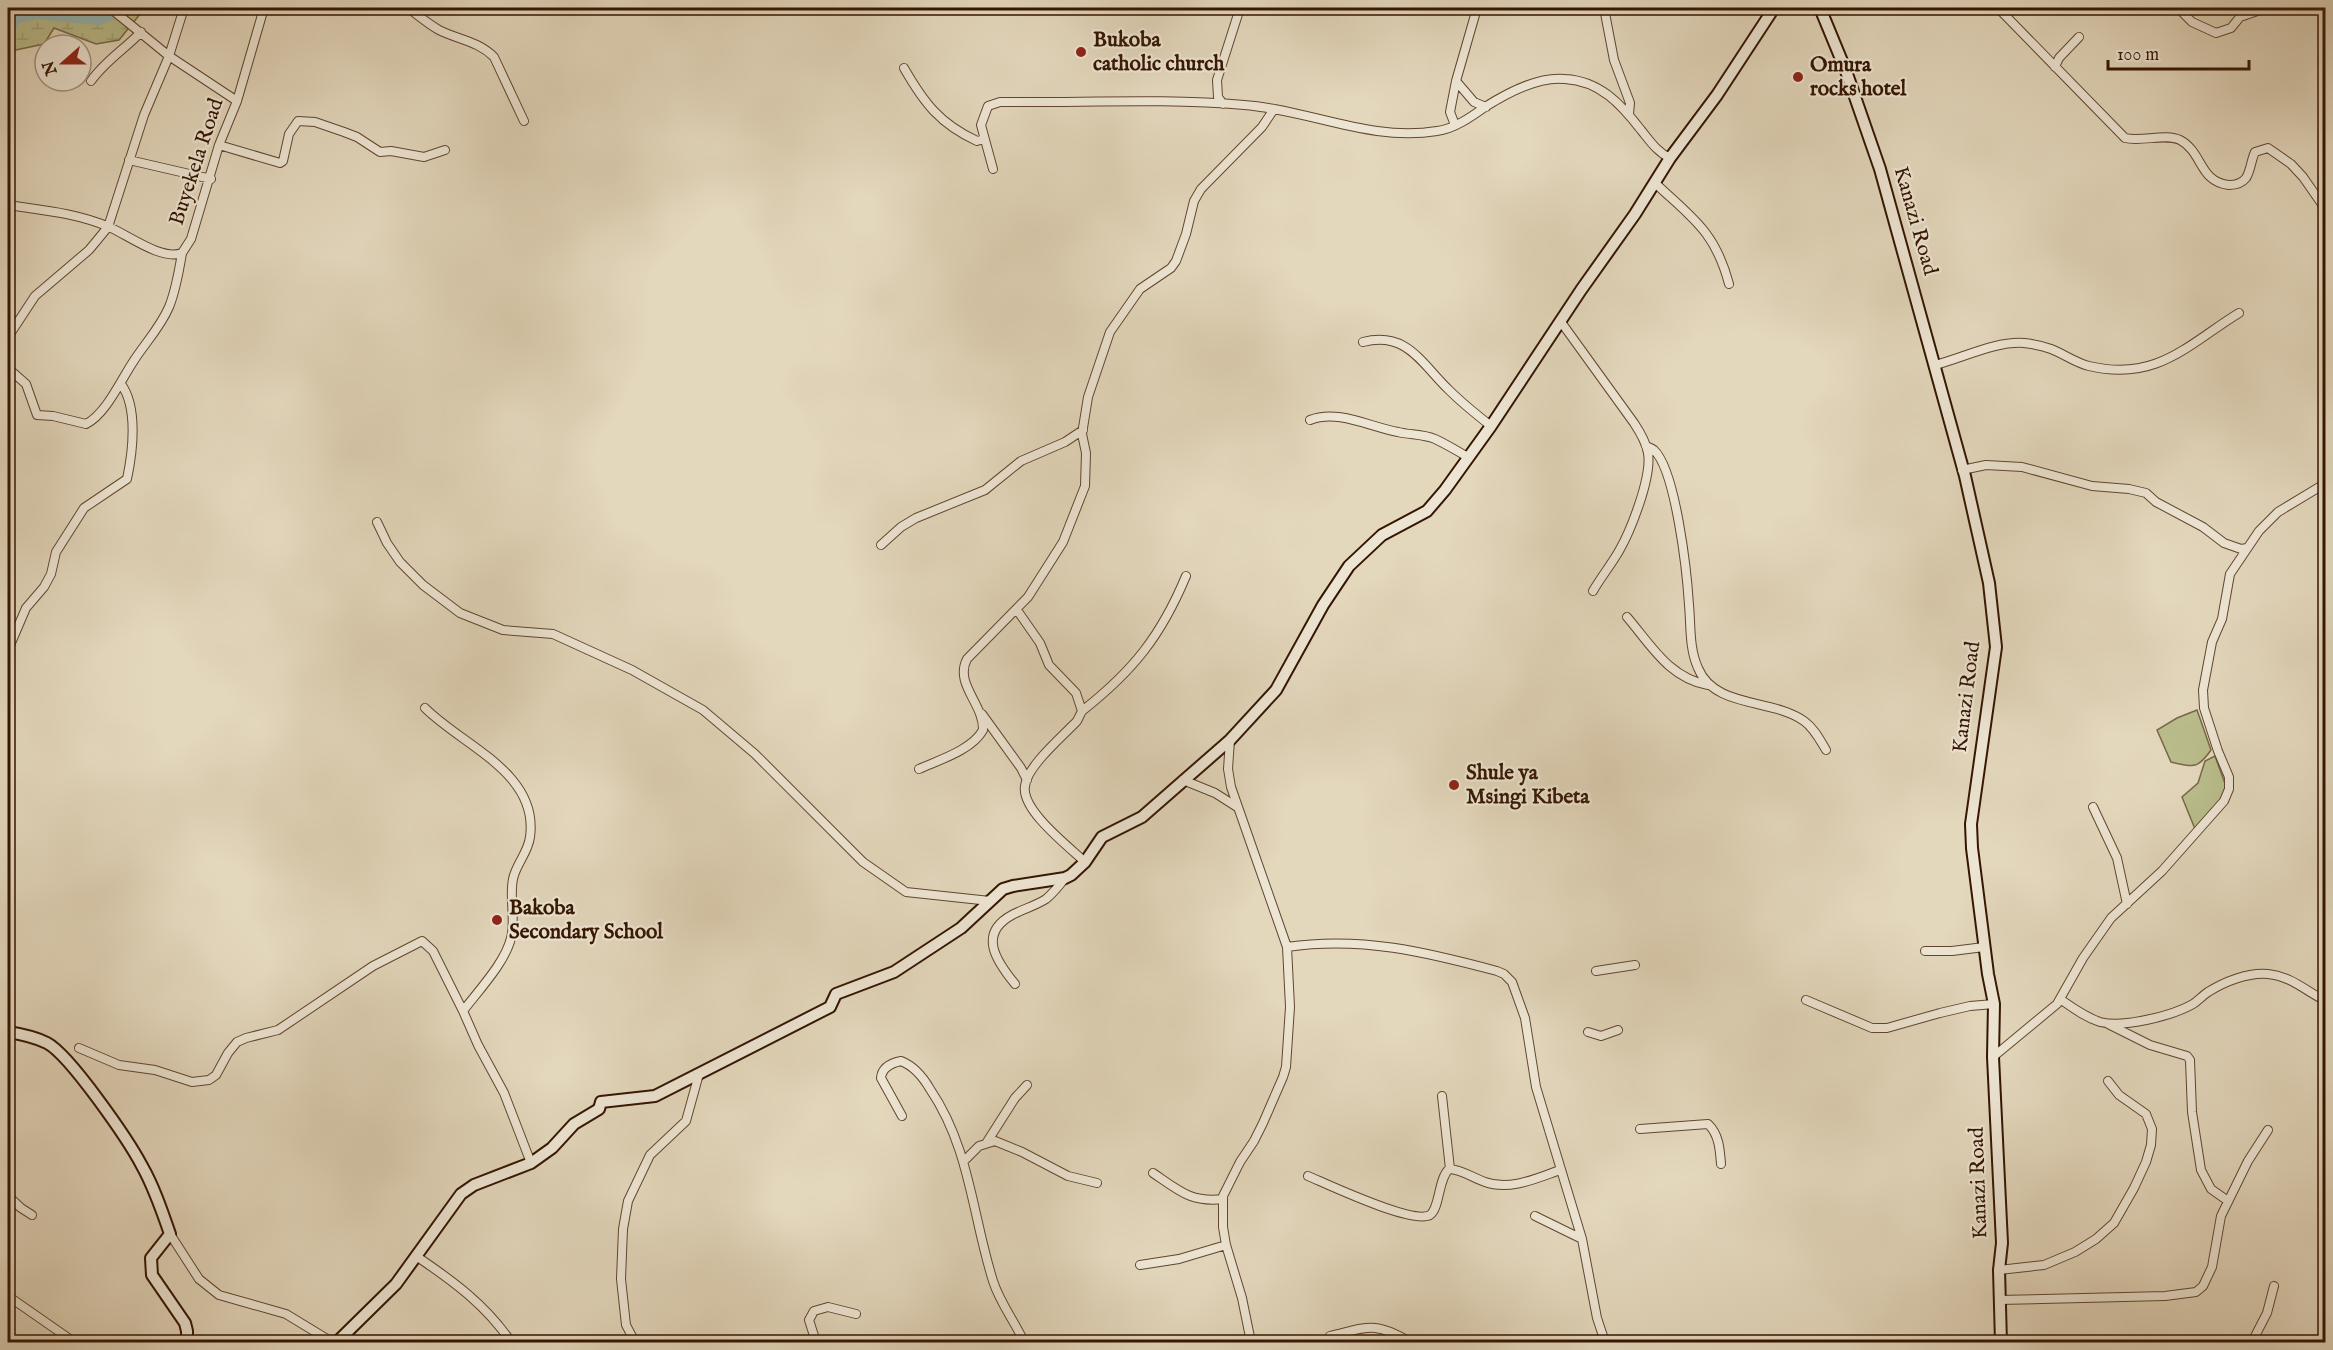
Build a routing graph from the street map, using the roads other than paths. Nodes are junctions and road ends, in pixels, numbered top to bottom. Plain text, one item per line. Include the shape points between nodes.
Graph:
1 (110, 8) edge
2 (184, 8) edge
3 (264, 8) edge
4 (408, 8) edge
5 (1240, 8) edge
6 (1477, 8) edge
7 (1604, 8) edge
8 (1774, 8) edge
9 (1820, 8) edge
10 (1998, 8) edge
11 (2178, 8) edge
12 (2266, 8) edge
13 (138, 29) junction
14 (2079, 37) dead end
15 (169, 56) junction
16 (2055, 67) junction
17 (904, 68) dead end
18 (93, 79) edge
19 (1456, 81) junction
20 (237, 101) junction
21 (1223, 104) junction
22 (1486, 107) junction
23 (1274, 109) junction
24 (1629, 114) junction
25 (524, 121) dead end
26 (1455, 125) junction
27 (984, 139) junction
28 (219, 145) junction
29 (445, 150) dead end
30 (1670, 158) junction
31 (129, 160) junction
32 (993, 169) dead end
33 (211, 179) junction
34 (1655, 183) junction
35 (8, 205) edge
36 (2325, 210) edge
37 (108, 227) junction
38 (182, 253) junction
39 (1729, 284) dead end
40 (2239, 313) dead end
41 (1561, 322) junction
42 (1363, 342) dead end
43 (1935, 365) junction
44 (121, 384) junction
45 (1310, 420) dead end
46 (1491, 426) junction
47 (1083, 430) junction
48 (1646, 446) junction
49 (1468, 457) junction
50 (1962, 470) junction
51 (2325, 483) edge
52 (377, 522) dead end
53 (881, 545) dead end
54 (2247, 548) junction
55 (1186, 576) dead end
56 (1593, 591) dead end
57 (1017, 610) junction
58 (1627, 617) dead end
59 (8, 650) edge
60 (1708, 685) junction
61 (977, 707) junction
62 (425, 708) dead end
63 (1082, 711) junction
64 (1230, 740) junction
65 (1826, 750) dead end
66 (919, 769) dead end
67 (1027, 780) junction
68 (1183, 780) junction
69 (1238, 807) junction
70 (2093, 807) dead end
71 (1084, 862) junction
72 (1065, 878) junction
73 (990, 901) junction
74 (2127, 904) junction
75 (1984, 946) junction
76 (1287, 947) junction
77 (1925, 951) dead end
78 (1635, 965) dead end
79 (1596, 971) dead end
80 (1015, 984) dead end
81 (2060, 999) junction
82 (1806, 1000) dead end
83 (2325, 1001) edge
84 (1994, 1004) junction
85 (463, 1011) junction
86 (2105, 1023) junction
87 (1618, 1030) dead end
88 (8, 1032) edge
89 (1588, 1032) dead end
90 (79, 1048) dead end
91 (1993, 1057) junction
92 (699, 1074) junction
93 (2108, 1081) dead end
94 (1027, 1085) dead end
95 (1442, 1096) dead end
96 (902, 1116) dead end
97 (1640, 1129) dead end
98 (2268, 1130) dead end
99 (987, 1142) junction
100 (964, 1161) junction
101 (531, 1163) junction
102 (1721, 1164) dead end
103 (1450, 1168) junction
104 (1560, 1170) junction
105 (1153, 1173) dead end
106 (1308, 1176) dead end
107 (1097, 1184) dead end
108 (8, 1196) edge
109 (1223, 1199) junction
110 (2228, 1201) junction
111 (32, 1215) dead end
112 (1535, 1216) dead end
113 (170, 1234) junction
114 (1582, 1239) junction
115 (1226, 1245) junction
116 (416, 1256) junction
117 (1140, 1265) dead end
118 (1999, 1270) junction
119 (2274, 1286) dead end
120 (8, 1296) edge
121 (1999, 1300) junction
122 (856, 1314) dead end
123 (1330, 1336) dead end
124 (1604, 1341) edge
125 (74, 1342) edge
126 (187, 1342) edge
127 (333, 1342) edge
128 (337, 1342) edge
129 (511, 1342) edge
130 (635, 1342) edge
131 (816, 1342) edge
132 (1024, 1342) edge
133 (1251, 1342) edge
134 (1410, 1342) edge
135 (1591, 1342) edge
136 (2001, 1342) edge
137 (2252, 1342) edge

1 - 13 street
2 - 15 street
3 - 20 street, Buyekela Road
4 - 25 street via 438,29 486,49 494,57
5 - 21 street via 1217,80 1218,97
6 - 19 street
7 - 24 street via 1614,60 1630,104
8 - 30 street
9 - 43 street, Kanazi Road via 1866,127
10 - 16 street
11 - 12 street via 2192,22 2216,33 2231,28 2240,17
13 - 15 street
13 - 18 street via 129,44
14 - 16 street
15 - 20 street
15 - 31 street
16 - 36 street via 2125,138 2180,140 2195,153 2210,178 2230,185 2246,178 2255,152 2268,148 2303,177
17 - 27 street via 923,100 946,125 977,141
19 - 22 street via 1474,102
19 - 26 street via 1450,112
20 - 28 street, Buyekela Road
21 - 23 street
21 - 27 street via 999,102 988,106 983,115
22 - 24 street via 1534,83 1564,78 1608,93
22 - 26 street
23 - 26 street via 1370,132 1438,131
23 - 47 street via 1262,127 1201,189 1176,261 1140,289 1110,332 1088,397
24 - 30 street via 1658,151
27 - 32 street
28 - 29 street via 280,163 289,134 298,121 344,132 380,152 423,157
28 - 33 street, Buyekela Road
30 - 34 street
31 - 33 street
31 - 37 street
33 - 38 street, Buyekela Road
34 - 39 street via 1710,237
34 - 41 street
35 - 37 street, Buyekela Road via 60,212
37 - 38 street, Buyekela Road via 160,252 174,256
37 - 44 street via 35,296 10,334 8,365 26,384 39,416 88,423
38 - 44 street via 175,289 160,326
40 - 43 street via 2156,365 2118,370 2087,366 2049,348 2022,343 1989,347
41 - 46 street
41 - 48 street via 1634,423
42 - 46 street via 1379,338 1409,348 1447,389
43 - 50 street, Kanazi Road
44 - 59 street via 133,411 127,479 84,508 56,552 44,588 26,608
45 - 49 street via 1335,417 1434,438
46 - 49 street
47 - 53 street via 1021,461 985,490 908,522
47 - 57 street via 1086,473 1080,500 1052,563
48 - 56 street via 1645,486 1620,549
48 - 60 street via 1660,460 1677,508 1694,656
49 - 64 street via 1427,510 1382,535 1350,566 1323,605 1276,690
50 - 54 street via 1986,465 2022,467 2092,486 2128,489 2146,494 2224,543
50 - 75 street, Kanazi Road via 1989,583 1996,647 1971,824
51 - 54 street via 2278,512
52 - 73 street via 400,562 460,613 503,630 553,634 632,670 703,710 755,754 863,862 906,892
54 - 74 street via 2230,574 2203,690 2204,708 2229,777 2229,789 2185,847
55 - 63 street via 1172,610 1152,642 1113,686
57 - 61 street via 964,664 963,678
57 - 63 street via 1049,665 1076,693
58 - 60 street via 1666,664 1693,683
60 - 65 street via 1714,691 1792,713 1806,722
61 - 66 street via 983,728 976,739
61 - 67 street
62 - 85 street via 511,777 531,819 528,849 513,880 511,939
63 - 67 street
64 - 68 street
64 - 69 street via 1228,769
67 - 71 street via 1025,795 1030,808
68 - 69 street
68 - 71 street via 1142,817 1102,837
69 - 76 street
70 - 74 street via 2116,858
71 - 72 street
72 - 73 street via 1012,886
72 - 80 street via 1046,898 1012,915 996,929 995,954
73 - 92 street via 961,928 894,972 836,994 830,1007
74 - 81 street via 2095,941
75 - 77 street
75 - 84 street, Kanazi Road
76 - 104 street via 1317,942 1373,944 1504,974 1515,988 1525,1018 1536,1088
76 - 109 street via 1290,1007 1286,1067 1263,1124 1230,1179
78 - 79 street
81 - 86 street via 2085,1016
81 - 91 street
82 - 84 street via 1872,1028
83 - 86 street via 2302,985 2268,974 2224,983 2195,1003 2171,1013
84 - 91 street, Kanazi Road
85 - 90 street via 433,951 422,941 365,971 278,1030 237,1042 209,1080 192,1082 155,1070 119,1065
85 - 101 street via 507,1101
86 - 110 street via 2190,1060 2193,1123 2201,1170 2211,1189
87 - 89 street via 1601,1036
88 - 113 street via 49,1044 82,1079 142,1165
91 - 118 street, Kanazi Road via 2002,1243
92 - 101 street via 655,1096 601,1101 599,1109 574,1124
92 - 130 street via 686,1121 650,1155 628,1201 621,1279 626,1325
93 - 118 street via 2119,1095 2146,1114 2152,1129 2146,1162 2114,1223 2075,1252 2044,1265
94 - 99 street
95 - 103 street
96 - 100 street via 881,1078 887,1066 901,1061 916,1070 939,1102
97 - 102 street via 1708,1124 1717,1140
98 - 110 street
99 - 100 street
99 - 107 street via 1002,1143 1068,1176
100 - 132 street via 994,1284
101 - 116 street via 466,1190
103 - 104 street via 1504,1185
103 - 106 street via 1433,1211 1424,1216 1391,1210
104 - 114 street
105 - 109 street via 1195,1198
108 - 111 street
109 - 115 street
110 - 121 street via 2212,1267 2196,1292
112 - 114 street
113 - 126 street via 152,1257 152,1275 184,1323
113 - 127 street via 199,1279 219,1295 286,1314
114 - 124 street
115 - 117 street
115 - 133 street
116 - 128 street via 396,1284
116 - 129 street via 473,1297
118 - 121 street, Kanazi Road
119 - 137 street via 2267,1313
120 - 125 street
121 - 136 street, Kanazi Road
122 - 131 street via 828,1307 814,1311 809,1320
123 - 134 street via 1377,1327
124 - 135 street

